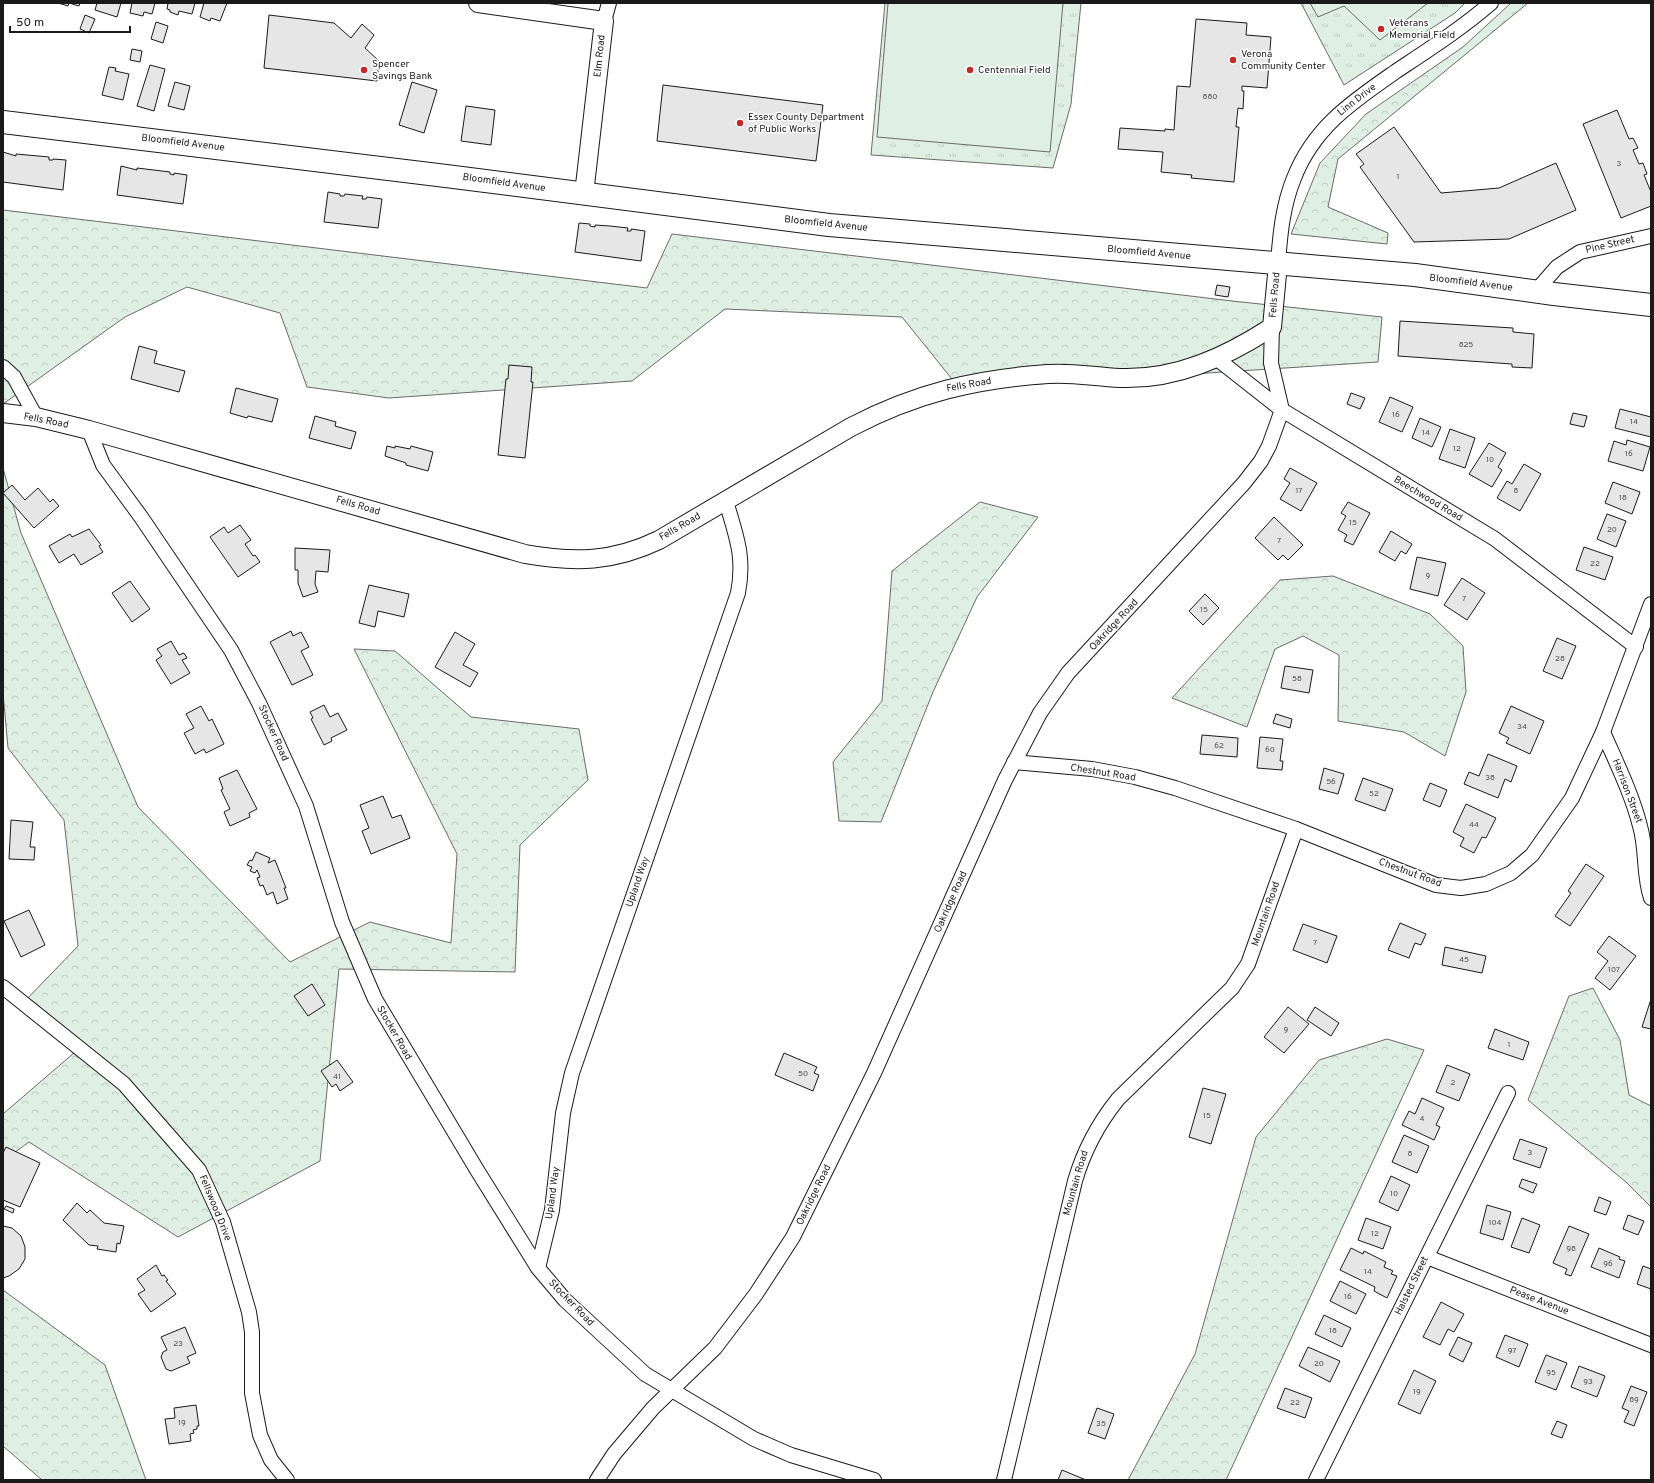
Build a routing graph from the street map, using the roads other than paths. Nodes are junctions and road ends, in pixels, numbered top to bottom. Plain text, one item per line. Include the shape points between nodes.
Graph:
1 (478, 3) edge
2 (609, 3) edge
3 (1491, 3) edge
4 (604, 21) junction
5 (3, 122) edge
6 (584, 194) junction
7 (1651, 236) edge
8 (1278, 264) junction
9 (1536, 291) junction
10 (1651, 305) edge
11 (1272, 327) junction
12 (1216, 358) junction
13 (3, 367) edge
14 (1282, 410) junction
15 (3, 414) edge
16 (36, 417) junction
17 (89, 430) junction
18 (726, 501) junction
19 (1651, 604) edge
20 (1636, 647) junction
21 (1603, 732) junction
22 (1014, 762) junction
23 (1296, 829) junction
24 (1651, 898) edge
25 (3, 987) edge
26 (1508, 1093) dead end
27 (1426, 1258) junction
28 (538, 1268) junction
29 (1651, 1345) edge
30 (671, 1390) junction
31 (287, 1480) edge
32 (597, 1480) edge
33 (874, 1480) edge
34 (1004, 1480) edge
35 (1316, 1480) edge

1 - 4 street, Elm Road
2 - 4 street
3 - 8 street, Linn Drive via 1470,21 1362,95 1333,119 1320,134 1299,167 1290,191 1282,217
4 - 6 street, Elm Road
5 - 6 main road, Bloomfield Avenue
6 - 8 main road, Bloomfield Avenue via 829,225
7 - 9 street, Pine Street via 1580,252 1557,267
8 - 9 main road, Bloomfield Avenue via 1415,275
8 - 11 street, Fells Road
9 - 10 main road, Bloomfield Avenue
11 - 12 street, Fells Road
11 - 14 street via 1271,364
12 - 14 street, Beechwood Road
12 - 18 street, Fells Road via 1162,376 1118,378 1047,374 934,392 858,423
13 - 16 street via 14,377
14 - 20 street, Beechwood Road via 1495,540
14 - 22 street, Oakridge Road via 1269,446 1253,472 1068,673 1040,713
15 - 16 street, Fells Road
16 - 17 street, Fells Road
17 - 18 street, Fells Road via 525,554 557,560 593,560 633,551 659,540
17 - 28 street, Stocker Road via 103,465 232,650 306,806 342,922 374,998
18 - 28 street, Upland Way via 740,547 738,593 572,1074 563,1113 552,1210
19 - 20 street, Chestnut Road
20 - 21 street, Chestnut Road
21 - 23 street, Chestnut Road via 1572,798 1532,855 1511,873 1486,884 1461,888 1436,885
21 - 24 street, Harrison Street via 1640,826
22 - 23 street, Chestnut Road via 1092,769 1135,777
22 - 30 street, Oakridge Road via 874,1073 793,1238 732,1327 715,1348
23 - 34 street, Mountain Road via 1252,953 1242,974 1232,988 1118,1099 1087,1146 1075,1181
25 - 31 street, Fellswood Drive via 124,1084 200,1170 223,1222 249,1312 252,1332 252,1393 260,1435 271,1460
26 - 27 street, Halsted Street
27 - 29 street, Pease Avenue
27 - 35 street, Halsted Street
28 - 30 street, Stocker Road via 565,1300 604,1337 645,1374
30 - 32 street, Oakridge Road via 626,1439
30 - 33 street, Stocker Road via 754,1439 791,1455

